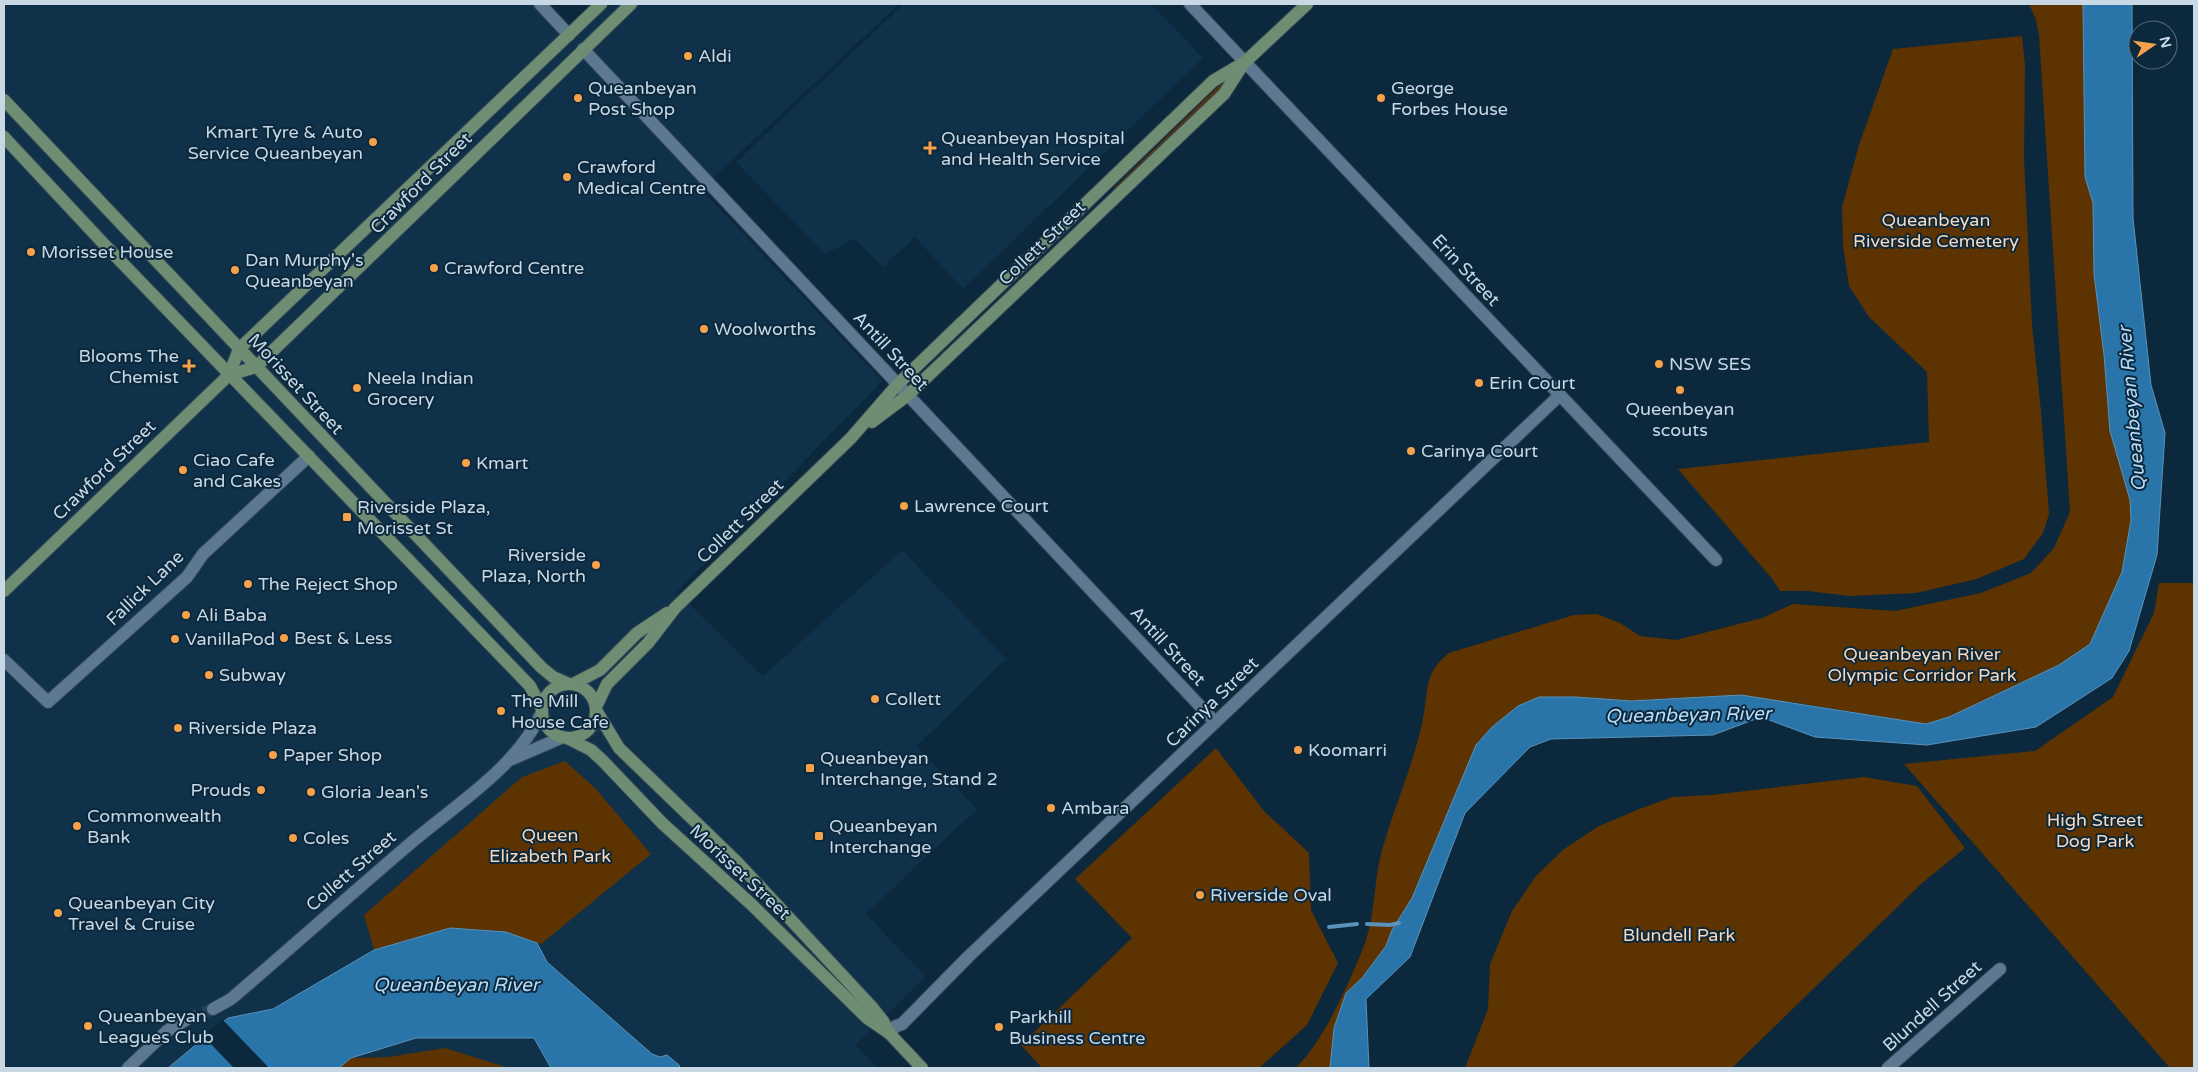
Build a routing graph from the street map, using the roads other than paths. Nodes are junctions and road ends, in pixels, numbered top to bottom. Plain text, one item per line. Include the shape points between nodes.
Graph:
1 (540, 4) edge
2 (602, 4) edge
3 (631, 4) edge
4 (1190, 4) edge
5 (1307, 4) edge
6 (569, 35) junction
7 (583, 49) junction
8 (1245, 62) junction
9 (4, 100) edge
10 (4, 137) edge
11 (239, 349) junction
12 (256, 367) junction
13 (229, 375) junction
14 (898, 384) junction
15 (908, 395) junction
16 (1560, 395) junction
17 (852, 438) junction
18 (309, 456) junction
19 (1716, 560) dead end
20 (4, 591) edge
21 (675, 608) junction
22 (4, 660) edge
23 (571, 684) junction
24 (596, 708) junction
25 (542, 710) junction
26 (1216, 722) junction
27 (565, 738) junction
28 (511, 760) junction
29 (707, 864) junction
30 (748, 874) junction
31 (783, 911) junction
32 (797, 951) junction
33 (2000, 969) dead end
34 (213, 1009) tunnel mouth
35 (187, 1019) tunnel mouth
36 (889, 1033) junction
37 (128, 1068) edge
38 (922, 1068) edge
39 (1888, 1068) edge

1 - 6 street, Antill Street
2 - 6 street, Crawford Street
3 - 7 street, Crawford Street
4 - 8 street, Erin Street
5 - 8 street, Collett Street
6 - 7 street, Antill Street
6 - 11 street, Crawford Street
7 - 12 street, Crawford Street
7 - 14 street, Antill Street
8 - 14 street, Collett Street via 1213,82
8 - 15 street, Collett Street via 1224,94
8 - 16 street, Erin Street
9 - 11 street, Morisset Street
10 - 13 street
11 - 12 street, Morisset Street
11 - 13 street, Crawford Street
12 - 13 street, Crawford Street
12 - 23 street, Morisset Street via 541,667 553,677
13 - 18 street
13 - 20 street, Crawford Street
14 - 15 street, Antill Street
14 - 17 street, Collett Street
15 - 17 street, Collett Street
15 - 26 street, Antill Street
16 - 19 street, Erin Street
16 - 26 street, Carinya Street
17 - 21 street, Collett Street
18 - 22 street, Fallick Lane via 203,554 187,576 48,702
18 - 25 street via 530,686
21 - 23 street, Collett Street via 637,633 600,670
21 - 24 street, Collett Street via 648,643 607,684
23 - 24 street via 589,693
23 - 25 street via 549,693
24 - 27 street via 590,729 577,737
24 - 30 street, Morisset Street via 620,748
25 - 27 street via 548,728
25 - 28 street, Collett Street via 534,728
26 - 36 street, Carinya Street
27 - 28 street, Collett Street
27 - 29 street, Morisset Street via 597,755 662,823
28 - 34 street, Collett Street via 231,999
29 - 30 street via 728,873
29 - 32 street, Morisset Street
30 - 31 street, Morisset Street
31 - 32 street via 787,930
31 - 36 street, Morisset Street via 872,1006
32 - 36 street, Morisset Street via 871,1022
33 - 39 street, Blundell Street
35 - 37 street via 170,1028
36 - 38 street, Morisset Street

